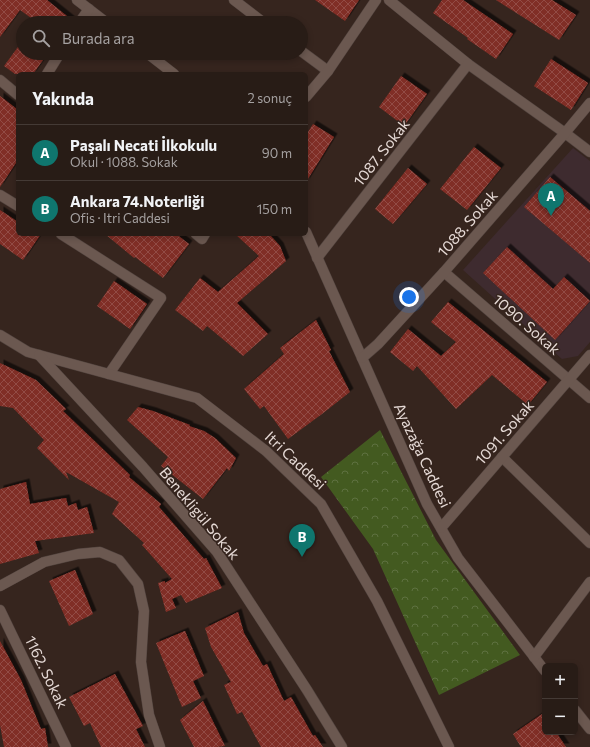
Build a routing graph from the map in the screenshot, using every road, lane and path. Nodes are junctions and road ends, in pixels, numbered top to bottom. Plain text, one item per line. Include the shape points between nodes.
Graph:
1 (77, 0) edge
2 (234, 0) edge
3 (376, 0) edge
4 (389, 0) edge
5 (89, 9) junction
6 (84, 16) edge
7 (98, 16) edge
8 (255, 16) edge
9 (308, 55) edge
10 (56, 60) edge
11 (156, 60) edge
12 (468, 64) junction
13 (162, 65) junction
14 (328, 71) junction
15 (48, 72) edge
16 (158, 72) edge
17 (171, 72) edge
18 (0, 80) edge
19 (16, 93) edge
20 (308, 95) edge
21 (590, 103) edge
22 (566, 133) junction
23 (590, 152) edge
24 (0, 195) edge
25 (16, 205) edge
26 (64, 236) edge
27 (308, 236) edge
28 (317, 258) junction
29 (444, 272) junction
30 (0, 335) edge
31 (39, 355) junction
32 (590, 355) edge
33 (362, 358) junction
34 (109, 374) junction
35 (569, 380) junction
36 (590, 398) edge
37 (502, 457) junction
38 (441, 528) junction
39 (590, 544) edge
40 (590, 582) edge
41 (0, 586) edge
42 (0, 610) edge
43 (4, 627) edge
44 (534, 657) junction
45 (542, 667) edge
46 (578, 714) edge
47 (590, 729) edge
48 (66, 747) edge
49 (160, 747) edge
50 (342, 747) edge
51 (449, 747) edge

1 - 5 street
2 - 8 street
3 - 14 street
4 - 12 street
5 - 6 street
5 - 7 street
9 - 14 street
10 - 15 street
11 - 13 street
12 - 22 street
12 - 28 street, 1087. Sokak
13 - 16 street
13 - 17 street
14 - 20 street
18 - 19 street
21 - 22 street, 1088. Sokak
22 - 23 street
22 - 29 street, 1088. Sokak
24 - 25 street
26 - 34 street via 161,298
27 - 28 street, Ayazağa Caddesi
28 - 33 street, Ayazağa Caddesi
29 - 33 street, 1088. Sokak
29 - 35 street, 1090. Sokak
30 - 31 street, Itri Caddesi via 28,352
31 - 34 street, Itri Caddesi
31 - 50 street, Benekligül Sokak via 217,552
32 - 35 street, 1091. Sokak
33 - 38 street, Ayazağa Caddesi via 427,504
34 - 51 street, Itri Caddesi via 197,398 266,451 321,504 377,601
35 - 36 street, 1090. Sokak
35 - 37 street, 1091. Sokak
37 - 38 street, 1091. Sokak
37 - 39 street
38 - 44 street, Ayazağa Caddesi via 458,558
40 - 44 street
41 - 49 street via 44,562 78,554 100,552 119,560 138,584 144,611 141,662 149,715
42 - 43 street, 1162. Sokak
43 - 48 street, 1162. Sokak
44 - 45 street, Ayazağa Caddesi
46 - 47 street

